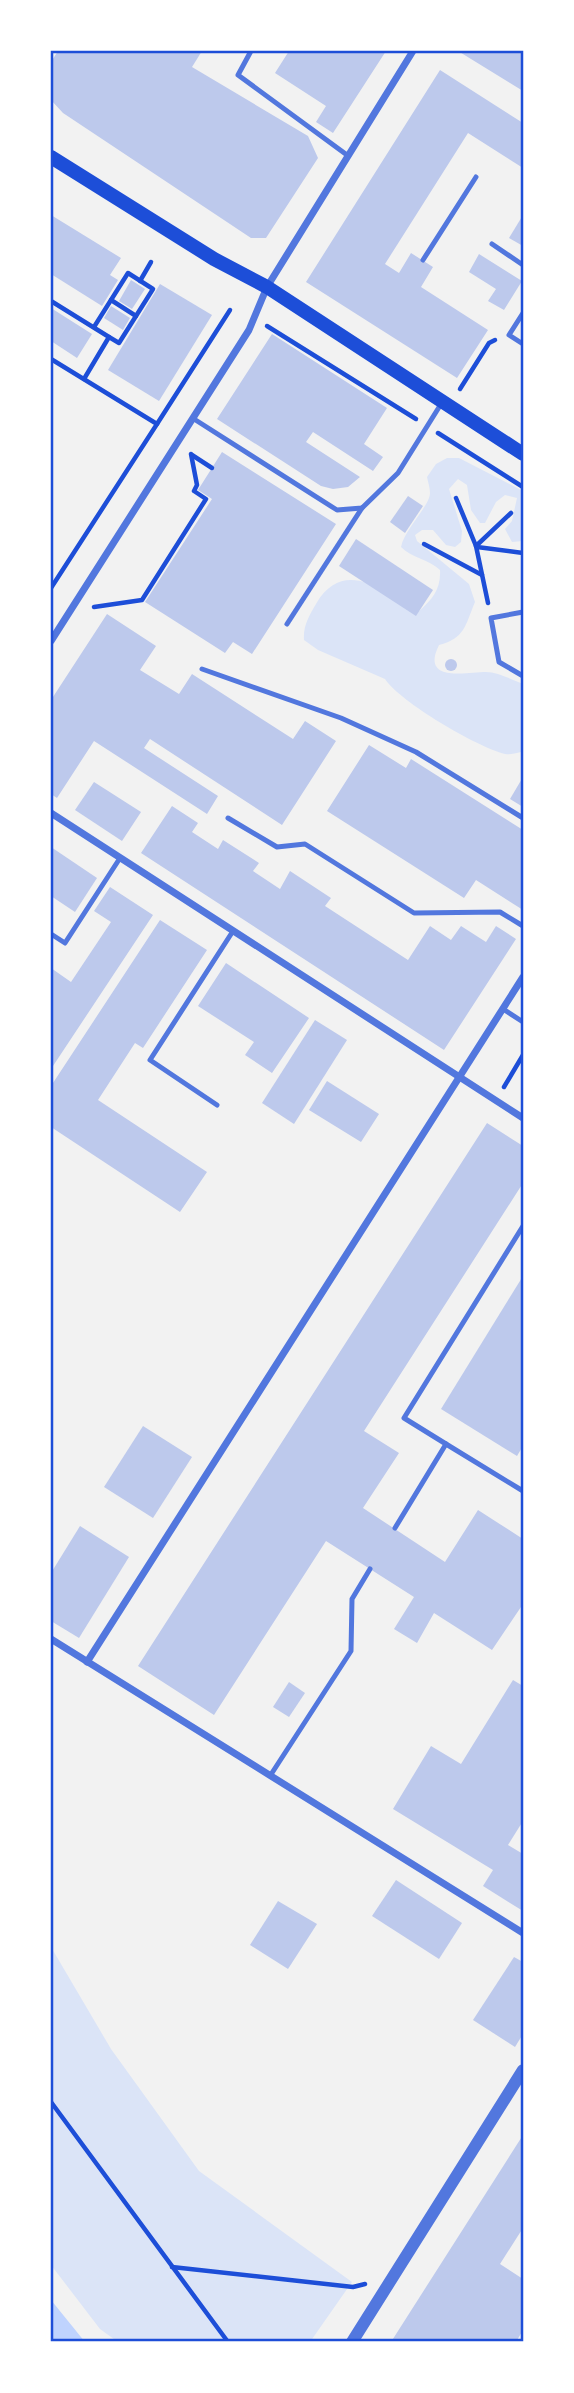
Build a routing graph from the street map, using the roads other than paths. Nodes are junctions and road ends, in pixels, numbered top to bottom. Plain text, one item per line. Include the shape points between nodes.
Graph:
1 (251, 51) edge
2 (413, 51) edge
3 (347, 155) junction
4 (51, 157) edge
5 (477, 177) dead end
6 (492, 244) dead end
7 (423, 260) dead end
8 (523, 265) edge
9 (267, 287) junction
10 (523, 313) edge
11 (523, 344) edge
12 (443, 402) junction
13 (194, 419) junction
14 (523, 454) edge
15 (362, 508) junction
16 (523, 612) edge
17 (287, 624) dead end
18 (51, 641) edge
19 (202, 669) dead end
20 (523, 676) edge
21 (51, 813) edge
22 (228, 818) dead end
23 (523, 818) edge
24 (120, 858) junction
25 (523, 926) edge
26 (233, 931) junction
27 (51, 934) edge
28 (523, 977) edge
29 (521, 987) edge
30 (503, 1009) junction
31 (523, 1022) edge
32 (460, 1078) junction
33 (218, 1105) dead end
34 (523, 1118) edge
35 (523, 1226) edge
36 (446, 1444) junction
37 (523, 1491) edge
38 (395, 1528) dead end
39 (370, 1569) dead end
40 (51, 1639) edge
41 (87, 1662) junction
42 (270, 1776) junction
43 (523, 1933) edge
44 (523, 2070) edge
45 (352, 2342) edge

1 - 3 lane via 238,75
2 - 3 street
3 - 9 street
4 - 9 main road
5 - 7 lane
6 - 8 lane
9 - 12 main road
9 - 13 street via 254,321
10 - 11 lane via 509,335
12 - 14 main road
12 - 15 lane via 398,473
13 - 15 lane via 337,510
13 - 18 street
15 - 17 lane
16 - 20 lane via 491,618 499,662
19 - 23 lane via 341,718 416,752
21 - 24 street
22 - 25 lane via 277,847 305,844 414,913 500,912
24 - 26 street
24 - 27 lane via 65,943
26 - 32 street
26 - 33 lane via 150,1060
28 - 29 street
29 - 30 street
30 - 31 lane
30 - 32 street
32 - 34 street
32 - 41 street
35 - 36 lane via 404,1418
36 - 37 lane
36 - 38 lane
39 - 42 lane via 352,1599 351,1651
40 - 41 street
41 - 42 street
42 - 43 street
44 - 45 street

